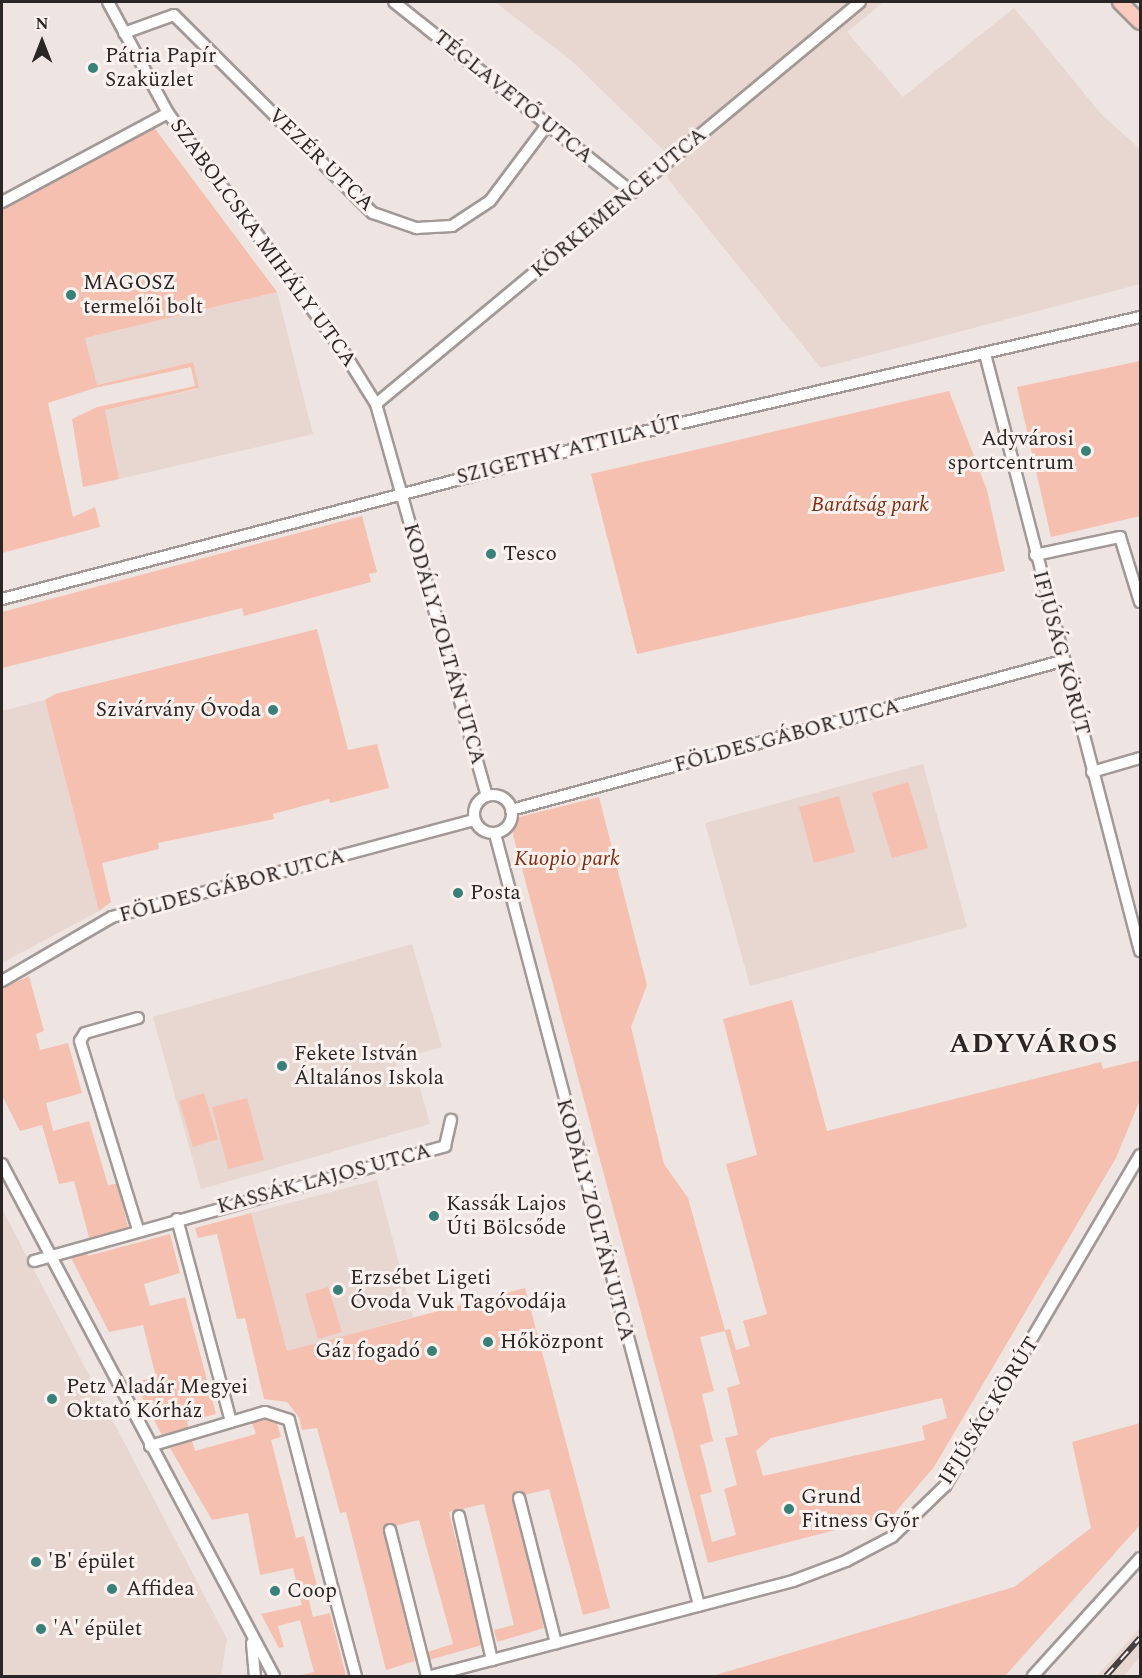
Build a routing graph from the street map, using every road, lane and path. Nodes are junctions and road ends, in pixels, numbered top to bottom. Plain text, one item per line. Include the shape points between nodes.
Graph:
1 (108, 2) edge
2 (394, 2) edge
3 (860, 2) edge
4 (1120, 2) edge
5 (1140, 22) edge
6 (124, 33) junction
7 (168, 112) junction
8 (547, 125) junction
9 (632, 192) junction
10 (2, 202) edge
11 (1140, 317) edge
12 (985, 354) junction
13 (376, 404) junction
14 (402, 492) junction
15 (1035, 555) junction
16 (2, 599) edge
17 (1140, 602) edge
18 (1062, 661) junction
19 (1140, 758) edge
20 (1092, 772) junction
21 (487, 796) junction
22 (511, 810) junction
23 (474, 820) junction
24 (495, 834) junction
25 (1140, 951) edge
26 (2, 981) edge
27 (138, 1018) dead end
28 (451, 1120) dead end
29 (1140, 1155) edge
30 (2, 1164) edge
31 (177, 1219) junction
32 (138, 1230) junction
33 (49, 1256) junction
34 (34, 1261) dead end
35 (231, 1422) junction
36 (150, 1446) junction
37 (519, 1498) dead end
38 (459, 1516) dead end
39 (390, 1530) dead end
40 (1140, 1558) edge
41 (699, 1605) junction
42 (248, 1628) junction
43 (556, 1644) junction
44 (492, 1660) junction
45 (255, 1677) edge
46 (274, 1677) edge
47 (356, 1677) edge
48 (429, 1677) edge
49 (1034, 1677) edge

1 - 6 street, SZABOLCSKA MIHÁLY UTCA
2 - 8 street, TÉGLAVETŐ UTCA
3 - 9 street, KÖRKEMENCE UTCA
4 - 5 main road
6 - 7 street, SZABOLCSKA MIHÁLY UTCA
6 - 8 street, VEZÉR UTCA via 174,15 373,213 416,228 452,226 490,201
7 - 10 street
7 - 13 street, SZABOLCSKA MIHÁLY UTCA via 343,351
8 - 9 street, TÉGLAVETŐ UTCA
9 - 13 street, KÖRKEMENCE UTCA
11 - 12 street, SZIGETHY ATTILA ÚT
12 - 14 street, SZIGETHY ATTILA ÚT via 621,436
12 - 15 street, IFJÚSÁG KÖRÚT
13 - 14 street, SZABOLCSKA MIHÁLY UTCA
14 - 16 street, SZIGETHY ATTILA ÚT
14 - 21 street, KODÁLY ZOLTÁN UTCA
15 - 17 street via 1120,537
15 - 18 street, IFJÚSÁG KÖRÚT
18 - 20 street, IFJÚSÁG KÖRÚT
18 - 22 street, FÖLDES GÁBOR UTCA
19 - 20 street
20 - 25 street, IFJÚSÁG KÖRÚT
21 - 22 street via 501,798
21 - 23 street via 476,805
22 - 24 street via 509,824
23 - 24 street via 484,831
23 - 26 street, FÖLDES GÁBOR UTCA via 112,917
24 - 41 street, KODÁLY ZOLTÁN UTCA
27 - 32 street via 85,1033 80,1041
28 - 31 street, KASSÁK LAJOS UTCA via 445,1146
29 - 41 street, IFJÚSÁG KÖRÚT via 975,1439 945,1486 919,1513 892,1537 846,1561 793,1581
30 - 33 street
31 - 32 street, KASSÁK LAJOS UTCA
31 - 35 street
32 - 33 street, KASSÁK LAJOS UTCA
33 - 34 street, KASSÁK LAJOS UTCA
33 - 36 street
35 - 36 street
35 - 47 street via 265,1412 289,1420
36 - 42 street
37 - 43 street
38 - 44 street
39 - 48 street, IFJÚSÁG KÖRÚT
40 - 49 street
41 - 43 street, IFJÚSÁG KÖRÚT
42 - 45 street
42 - 46 street
43 - 44 street, IFJÚSÁG KÖRÚT
44 - 48 street, IFJÚSÁG KÖRÚT

